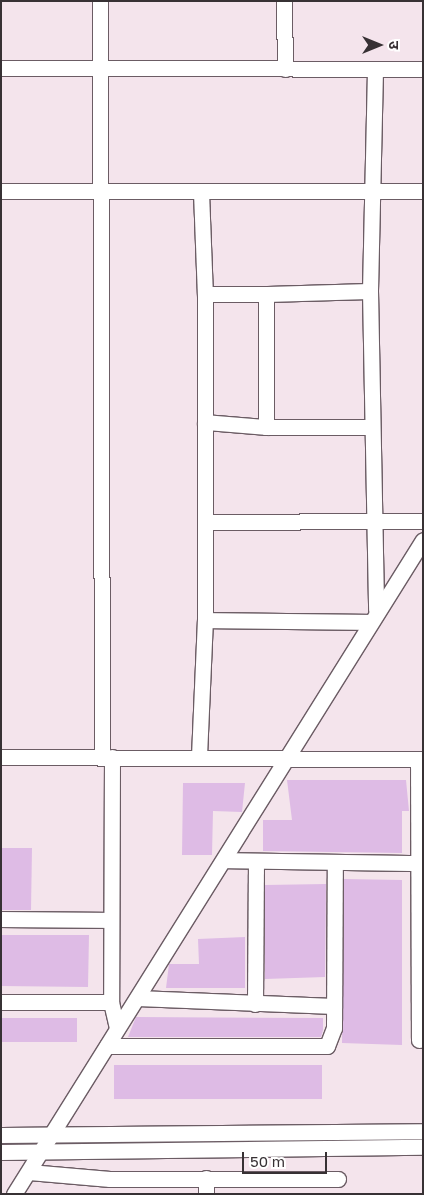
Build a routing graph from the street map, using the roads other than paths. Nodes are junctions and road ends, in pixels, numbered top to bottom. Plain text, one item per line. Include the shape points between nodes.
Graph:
1 (100, 1) edge
2 (284, 1) edge
3 (99, 67) junction
4 (1, 68) edge
5 (286, 69) junction
6 (423, 69) edge
7 (374, 70) junction
8 (1, 191) edge
9 (371, 191) junction
10 (423, 191) edge
11 (200, 192) junction
12 (100, 193) junction
13 (370, 291) junction
14 (205, 294) junction
15 (266, 294) junction
16 (205, 422) junction
17 (266, 427) junction
18 (372, 427) junction
19 (423, 521) edge
20 (205, 522) junction
21 (374, 522) junction
22 (423, 540) edge
23 (372, 616) junction
24 (205, 620) junction
25 (199, 756) junction
26 (288, 756) junction
27 (1, 757) edge
28 (107, 757) junction
29 (420, 759) edge
30 (224, 860) junction
31 (256, 861) junction
32 (335, 863) junction
33 (418, 863) junction
34 (1, 919) edge
35 (111, 920) junction
36 (136, 998) junction
37 (1, 1002) edge
38 (112, 1002) junction
39 (255, 1004) junction
40 (334, 1006) junction
41 (117, 1028) junction
42 (419, 1040) dead end
43 (107, 1046) junction
44 (423, 1131) edge
45 (53, 1134) junction
46 (1, 1135) edge
47 (423, 1147) edge
48 (1, 1152) edge
49 (41, 1152) junction
50 (29, 1172) junction
51 (206, 1178) junction
52 (338, 1179) dead end
53 (14, 1194) edge
54 (206, 1194) edge

1 - 3 street
2 - 5 street
3 - 4 street
3 - 5 street
3 - 12 street
5 - 7 street
6 - 7 street
7 - 9 street
8 - 12 street
9 - 10 street
9 - 11 street
9 - 13 street
11 - 12 street
11 - 14 street
12 - 28 street
13 - 15 street
13 - 18 street
14 - 15 street
14 - 16 street
15 - 17 street
16 - 17 street
16 - 20 street
17 - 18 street
18 - 21 street
19 - 21 street
20 - 21 street
20 - 24 street
21 - 23 street
22 - 23 street
23 - 24 street
23 - 26 street
24 - 25 street
25 - 26 street
25 - 28 street
26 - 29 street
26 - 30 street
27 - 28 street
28 - 35 street
29 - 33 street
30 - 31 street
30 - 36 street
31 - 32 street
31 - 39 street
32 - 33 street
32 - 40 street
33 - 42 street
34 - 35 street
35 - 38 street
36 - 39 street
36 - 41 street
37 - 38 street
38 - 41 street
39 - 40 street
40 - 43 street via 333,1038 322,1048
41 - 43 street
43 - 45 street
44 - 45 street
45 - 46 street
45 - 49 street
47 - 49 street
48 - 49 street
49 - 50 street
50 - 51 street via 110,1179
50 - 53 street
51 - 52 street
51 - 54 street

